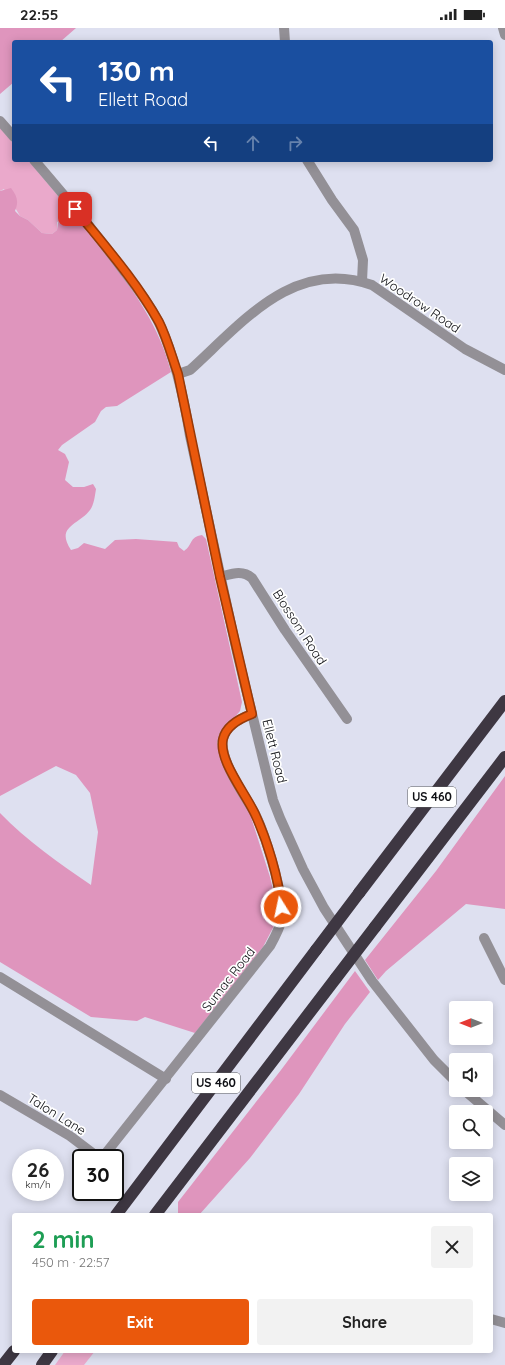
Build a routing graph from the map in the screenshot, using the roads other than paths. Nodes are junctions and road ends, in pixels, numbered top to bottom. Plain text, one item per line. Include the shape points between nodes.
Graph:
1 (284, 28) edge
2 (503, 28) edge
3 (505, 35) edge
4 (285, 40) edge
5 (0, 121) edge
6 (12, 135) edge
7 (36, 162) edge
8 (308, 162) edge
9 (362, 281) junction
10 (505, 370) edge
11 (178, 374) junction
12 (220, 577) junction
13 (505, 701) edge
14 (252, 714) junction
15 (347, 719) dead end
16 (505, 756) edge
17 (484, 938) dead end
18 (0, 977) edge
19 (505, 980) edge
20 (449, 1075) edge
21 (166, 1080) junction
22 (0, 1095) edge
23 (472, 1097) edge
24 (505, 1125) edge
25 (88, 1149) edge
26 (108, 1149) edge
27 (118, 1213) edge
28 (157, 1213) edge
29 (493, 1320) edge
30 (505, 1323) edge
31 (12, 1353) edge
32 (51, 1353) edge
33 (3, 1365) edge
34 (42, 1365) edge

1 - 4 street
2 - 3 street
5 - 6 street
7 - 11 street, Ellett Road via 66,196 138,290 159,323
8 - 9 street via 354,230 363,260
9 - 10 street, Woodrow Road via 386,293 465,349
9 - 11 street, Woodrow Road via 326,278 295,286 267,301 190,370
11 - 12 street, Ellett Road
12 - 14 street, Ellett Road
12 - 15 street, Blossom Road via 240,572 252,578
13 - 27 highway, US 460, bridge
14 - 20 street, Ellett Road via 273,800 303,869 321,902 372,981 434,1060
14 - 21 street, Sumac Road via 231,726 223,738 224,751 232,773 255,814 280,897 282,917 278,932 270,946
16 - 28 highway, US 460, bridge
17 - 19 street
18 - 21 street
21 - 26 street, Talon Lane
22 - 25 street, Talon Lane
23 - 24 street
29 - 30 street
31 - 33 highway
32 - 34 highway

